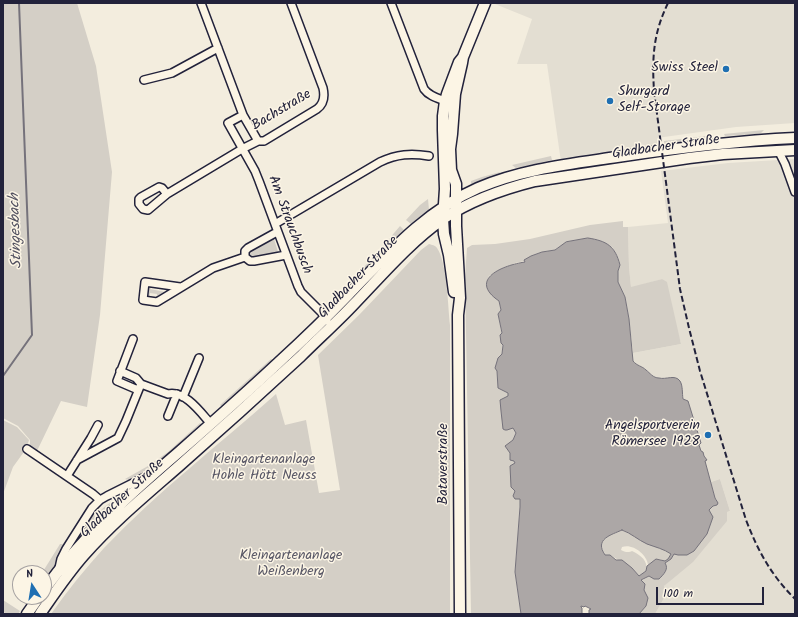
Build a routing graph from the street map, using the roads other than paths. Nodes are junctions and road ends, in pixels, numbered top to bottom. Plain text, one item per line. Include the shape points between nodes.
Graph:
1 (201, 3) edge
2 (291, 3) edge
3 (391, 3) edge
4 (485, 3) edge
5 (218, 48) junction
6 (463, 57) junction
7 (144, 80) dead end
8 (455, 94) junction
9 (445, 101) junction
10 (243, 115) junction
11 (795, 138) edge
12 (772, 139) junction
13 (258, 141) junction
14 (242, 149) junction
15 (450, 149) junction
16 (778, 150) junction
17 (795, 150) edge
18 (429, 156) dead end
19 (795, 192) edge
20 (167, 194) dead end
21 (457, 199) junction
22 (444, 206) junction
23 (456, 211) junction
24 (443, 219) junction
25 (275, 224) junction
26 (277, 232) junction
27 (286, 255) junction
28 (245, 257) junction
29 (180, 288) junction
30 (458, 315) junction
31 (326, 317) junction
32 (133, 339) dead end
33 (313, 344) junction
34 (199, 358) dead end
35 (140, 387) junction
36 (180, 396) junction
37 (168, 416) dead end
38 (211, 424) junction
39 (98, 425) dead end
40 (27, 449) dead end
41 (77, 460) junction
42 (159, 469) junction
43 (67, 476) junction
44 (100, 500) junction
45 (58, 570) junction
46 (52, 579) edge
47 (33, 605) edge
48 (27, 614) edge
49 (40, 614) edge
50 (460, 614) edge

1 - 5 street
2 - 13 street, Bachstraße via 323,88 324,100 320,107 264,140
3 - 9 street via 424,89 431,96
4 - 6 main road, Bataverstraße
5 - 7 street via 172,73
5 - 10 street
6 - 8 main road, Bataverstraße
6 - 9 main road, Bataverstraße
8 - 9 main road
8 - 15 main road, Bataverstraße
9 - 15 main road via 450,110
9 - 22 main road, Bataverstraße
10 - 13 street
10 - 14 street, Am Strauchbusch via 228,123
11 - 12 main road, Gladbacher Straße
12 - 16 main road
12 - 21 main road, Gladbacher Straße via 690,146 557,166 495,181
13 - 14 street, Bachstraße
14 - 20 street, Bachstraße
14 - 25 street, Am Strauchbusch via 259,181
15 - 21 main road, Bataverstraße
16 - 17 main road, Gladbacher Straße
16 - 19 street
16 - 23 main road, Gladbacher Straße via 689,158 535,181 498,192
18 - 25 street via 401,154 390,157
21 - 22 main road, Gladbacher Straße
21 - 23 main road, Bataverstraße
22 - 24 main road, Bataverstraße
22 - 31 main road, Gladbacher Straße via 398,242
23 - 24 main road, Gladbacher Straße
23 - 30 main road, Bataverstraße via 460,298
24 - 30 main road, Bataverstraße
24 - 33 main road, Gladbacher Straße via 410,246
25 - 26 street, Am Strauchbusch
26 - 27 street, Am Strauchbusch
26 - 28 street via 248,248
27 - 28 street via 254,262
27 - 31 street, Am Strauchbusch via 301,292
28 - 29 street via 213,268
29 - 29 street via 157,302 143,300 145,282
30 - 50 main road, Bataverstraße
31 - 33 street via 324,330
31 - 38 main road, Gladbacher Straße
32 - 35 street via 117,381
33 - 49 main road, Gladbacher Straße via 230,422 115,523 83,556
34 - 36 street
35 - 36 street
35 - 41 street via 118,438
36 - 37 street
36 - 38 street via 188,399
38 - 42 main road, Gladbacher Straße
39 - 41 street
40 - 43 street, Gladbacher Straße
41 - 43 street
42 - 44 street, Gladbacher Straße
42 - 45 main road, Gladbacher Straße via 106,517
43 - 44 street, Gladbacher Straße
44 - 45 street, Gladbacher Straße via 92,508 66,549
45 - 46 main road, Gladbacher Straße
47 - 48 main road

